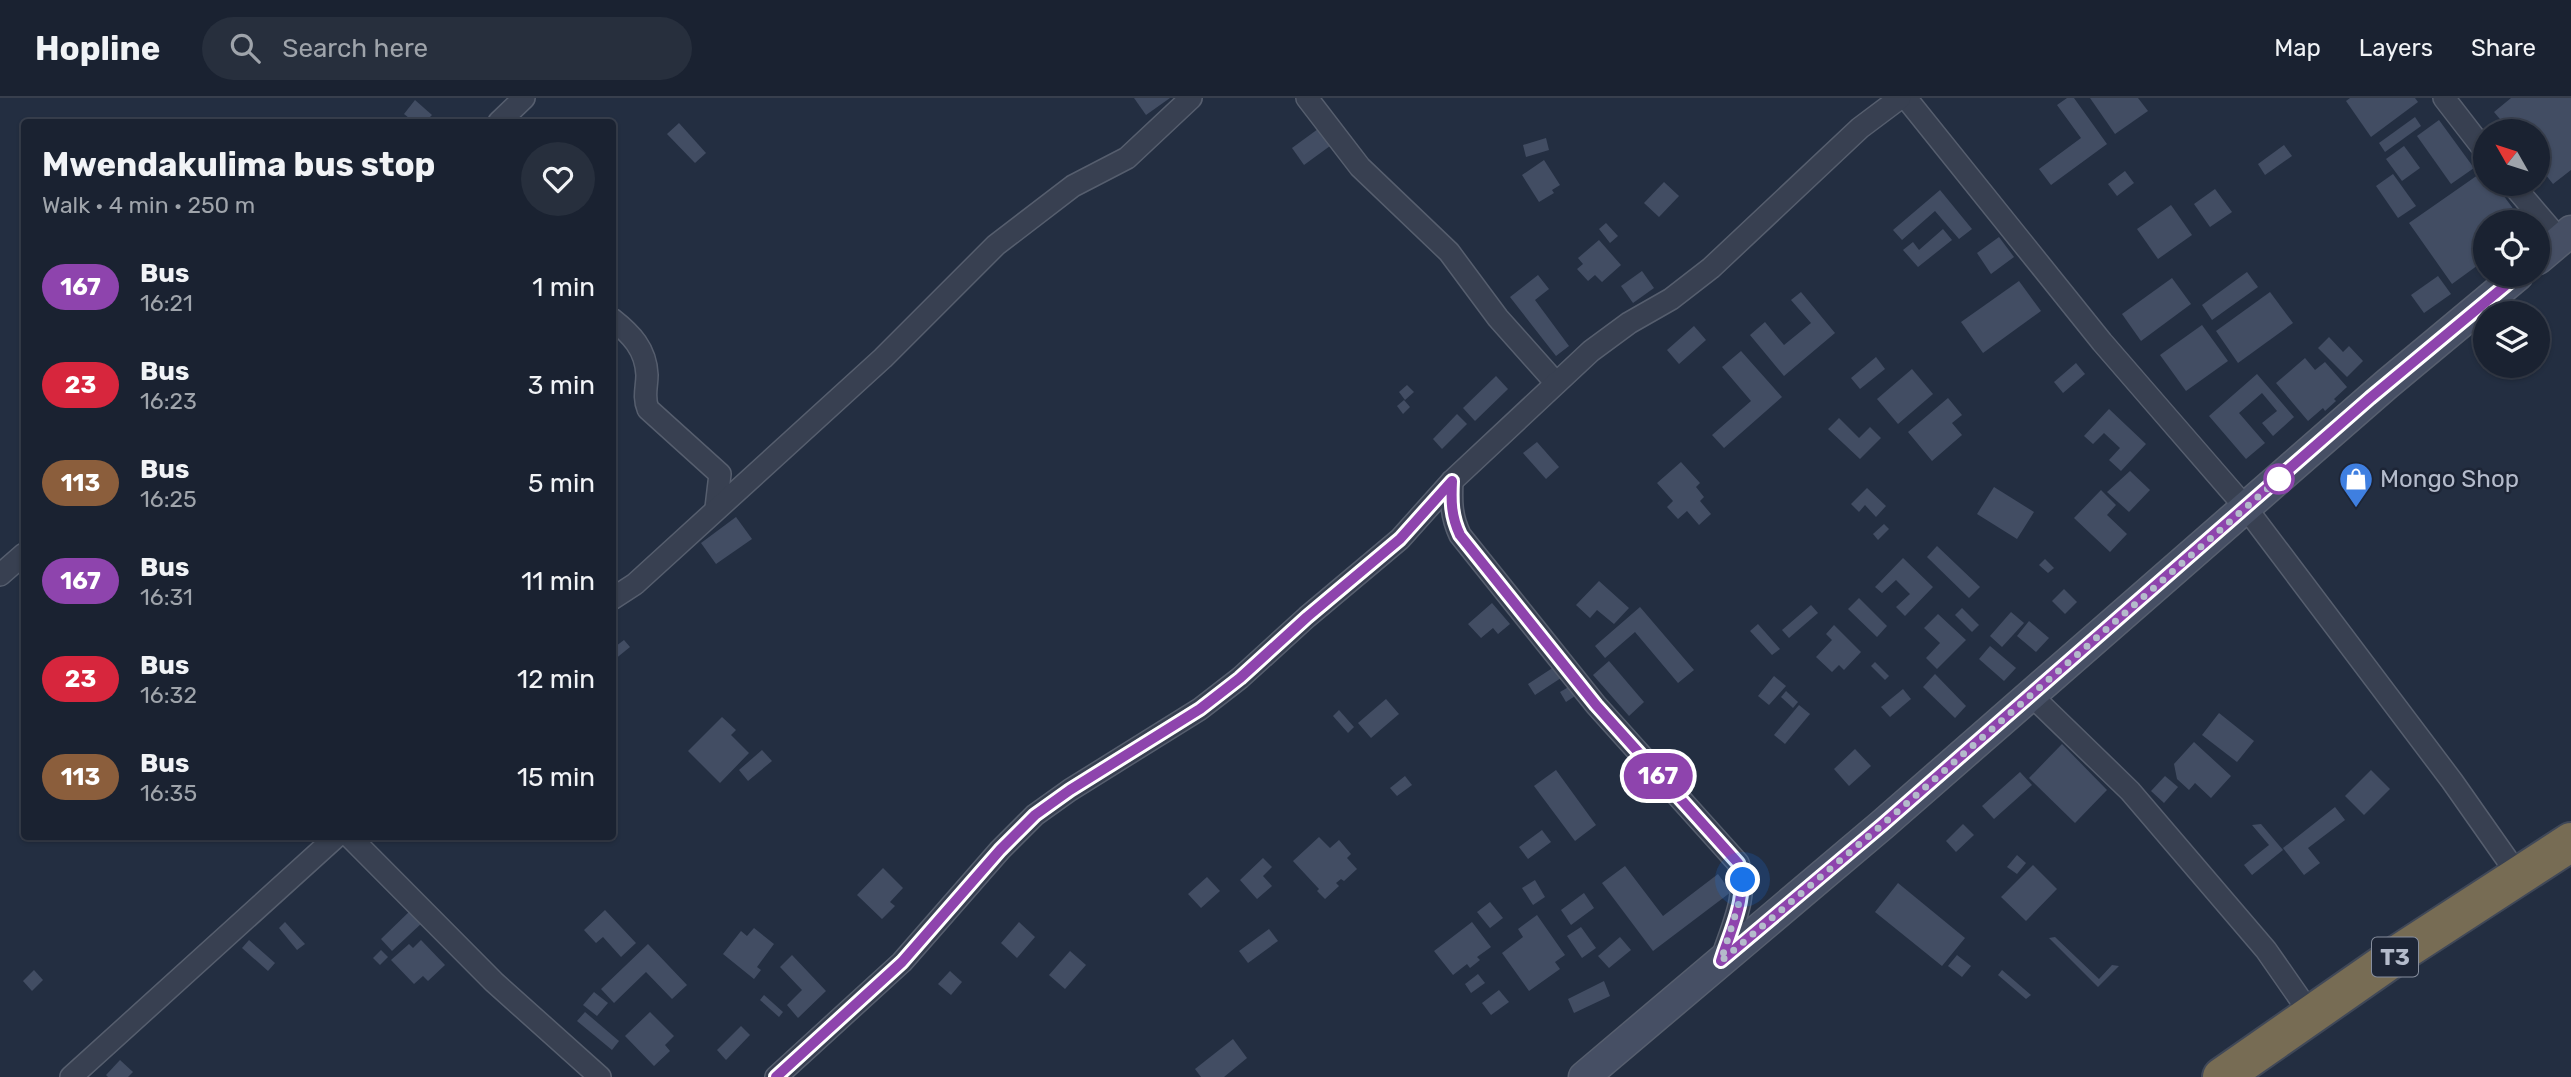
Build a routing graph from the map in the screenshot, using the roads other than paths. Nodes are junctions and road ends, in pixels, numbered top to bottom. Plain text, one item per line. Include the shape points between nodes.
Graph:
1 (524, 98) edge
2 (1191, 98) edge
3 (1307, 98) edge
4 (1900, 98) edge
5 (1906, 98) edge
6 (2444, 98) edge
7 (502, 119) edge
8 (2473, 135) edge
9 (2521, 196) edge
10 (2556, 243) edge
11 (2504, 287) edge
12 (616, 323) edge
13 (1556, 383) junction
14 (1452, 481) junction
15 (716, 508) junction
16 (2246, 508) junction
17 (21, 557) edge
18 (0, 575) edge
19 (616, 596) edge
20 (2030, 694) junction
21 (333, 840) edge
22 (353, 840) edge
23 (2571, 842) edge
24 (2518, 875) junction
25 (1721, 961) junction
26 (2312, 1016) junction
27 (71, 1077) edge
28 (600, 1077) edge
29 (776, 1077) edge
30 (1584, 1077) edge
31 (2222, 1077) edge

1 - 7 street
2 - 15 street via 1127,158 1073,186 996,245 883,358
3 - 13 street via 1360,167 1449,253
4 - 13 street via 1860,128 1711,268 1591,351
5 - 16 street via 2102,342
6 - 8 street
9 - 10 street
11 - 16 street
12 - 15 street via 640,345 648,409 720,474
13 - 14 street
14 - 25 street via 1450,505 1460,535 1596,705 1738,863 1742,893
14 - 29 street via 1400,539 1240,678 1200,709 1035,815 902,962
15 - 19 street
16 - 20 street
16 - 24 street
17 - 18 street
20 - 25 street
20 - 26 street via 2130,791 2266,950
21 - 27 street
22 - 28 street via 494,982
23 - 24 highway, T3
24 - 26 highway, T3
25 - 30 street
26 - 31 highway, T3

